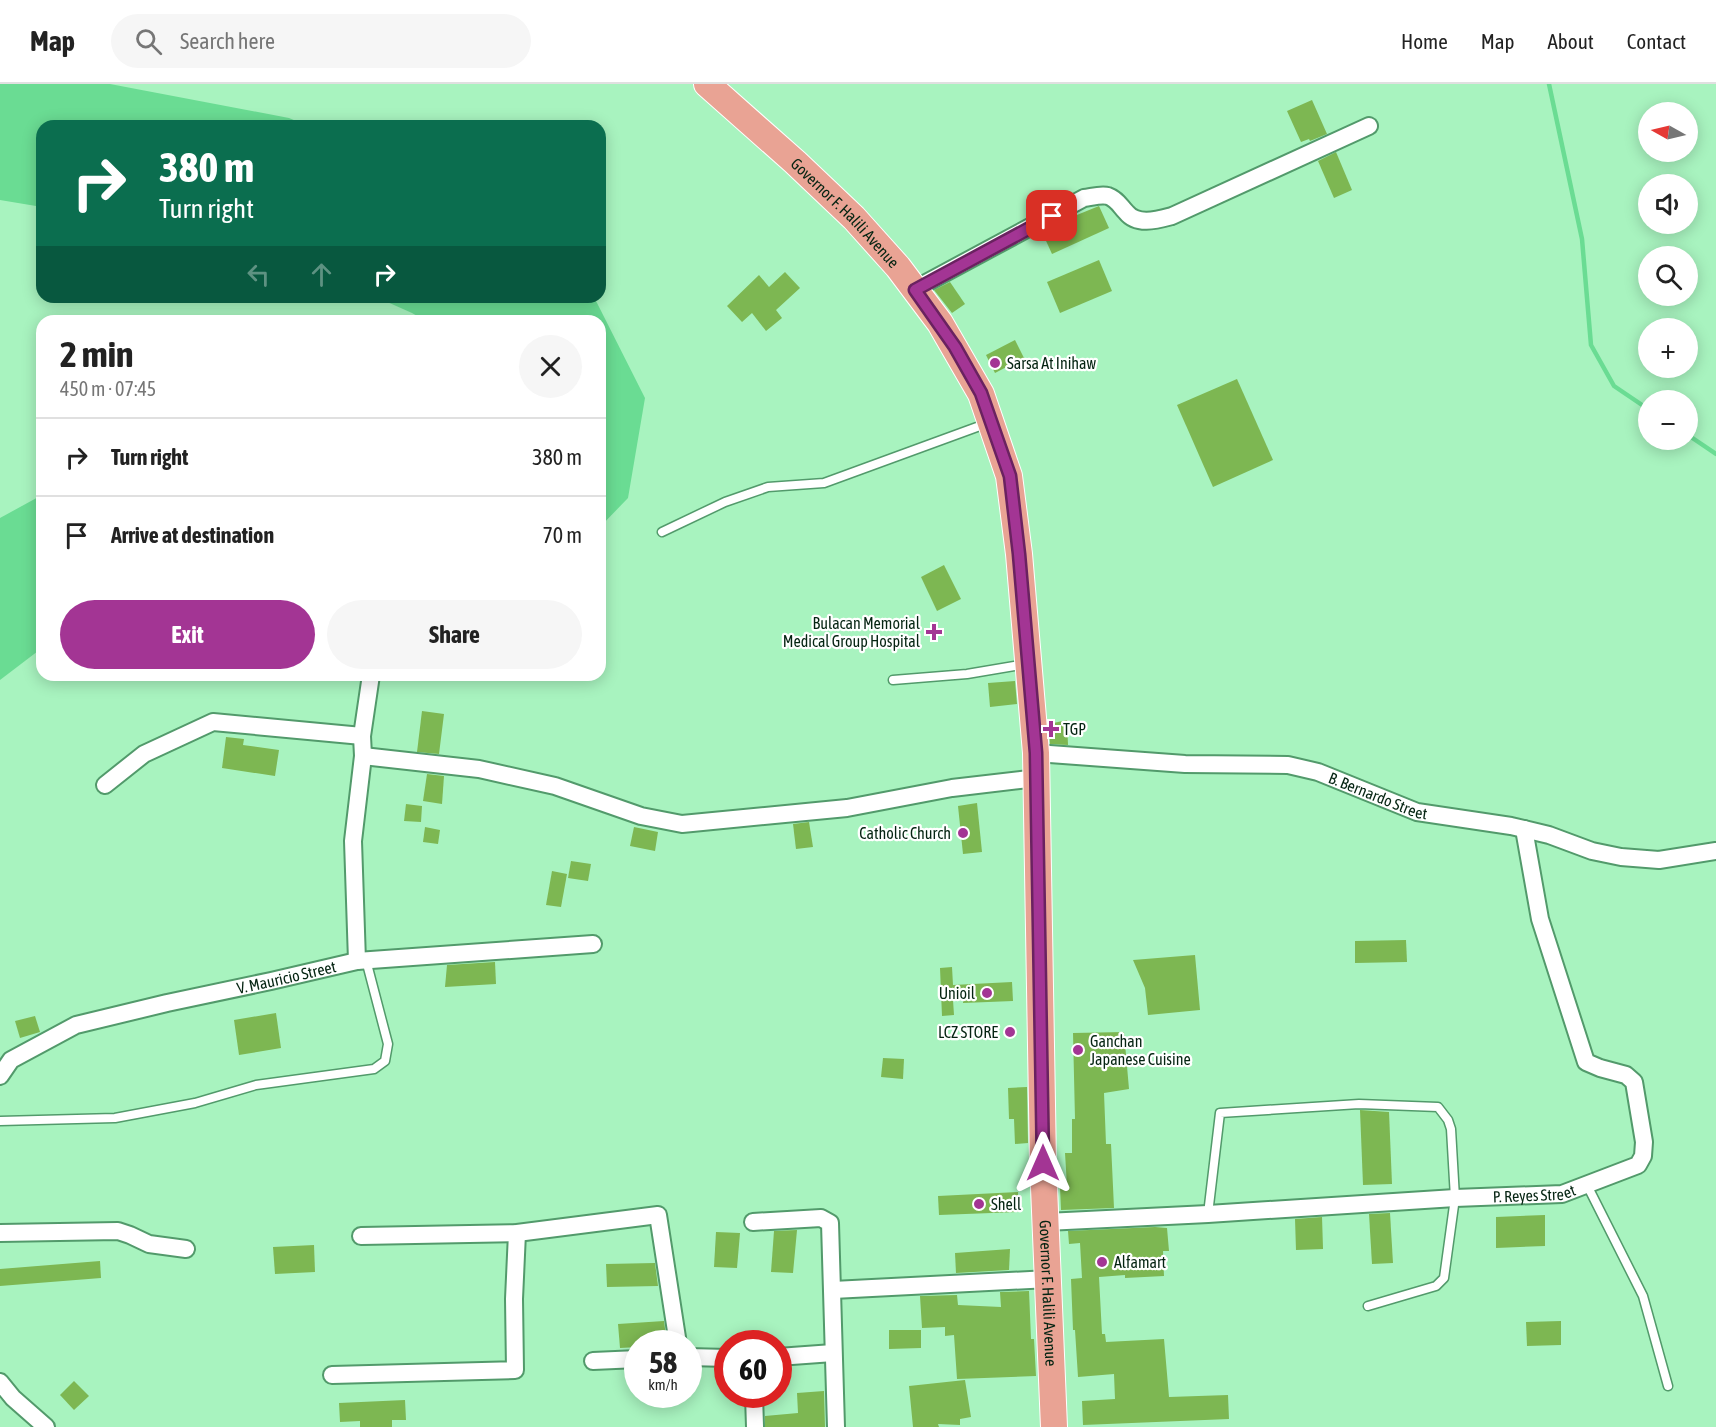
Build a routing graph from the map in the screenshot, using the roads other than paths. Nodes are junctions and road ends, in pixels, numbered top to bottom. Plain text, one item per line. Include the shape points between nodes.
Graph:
1 (707, 84) edge
2 (1370, 126) dead end
3 (915, 290) junction
4 (991, 422) junction
5 (662, 532) dead end
6 (1029, 663) junction
7 (893, 680) dead end
8 (370, 681) edge
9 (362, 736) junction
10 (363, 756) junction
11 (1037, 766) junction
12 (105, 785) dead end
13 (1524, 829) junction
14 (1716, 851) edge
15 (593, 944) dead end
16 (362, 961) junction
17 (0, 1076) edge
18 (0, 1122) edge
19 (1587, 1185) junction
20 (1455, 1198) junction
21 (1208, 1214) junction
22 (753, 1222) dead end
23 (1046, 1222) junction
24 (0, 1233) edge
25 (517, 1233) junction
26 (361, 1236) dead end
27 (186, 1249) dead end
28 (1048, 1279) junction
29 (833, 1290) junction
30 (1368, 1306) dead end
31 (676, 1330) edge
32 (833, 1353) junction
33 (792, 1356) edge
34 (624, 1360) edge
35 (593, 1361) dead end
36 (332, 1375) dead end
37 (1668, 1386) dead end
38 (2, 1388) edge
39 (754, 1408) edge
40 (46, 1427) edge
41 (755, 1427) edge
42 (836, 1427) edge
43 (1054, 1427) edge

1 - 3 main road, Governor F. Halili Avenue via 854,218
2 - 3 street via 1163,219 1140,220 1128,215 1111,196 1084,198
3 - 4 main road, Governor F. Halili Avenue via 955,347 981,393
4 - 5 lane via 824,483 768,487 725,501
4 - 6 main road, Governor F. Halili Avenue via 1010,476
6 - 7 lane via 967,674
6 - 11 main road, Governor F. Halili Avenue
8 - 9 street
9 - 10 street
9 - 12 street via 213,722 144,754
10 - 11 street, B. Bernardo Street via 479,768 555,786 641,816 682,824 848,808 952,788
10 - 16 street via 353,841
11 - 13 street, B. Bernardo Street via 1288,765 1318,772 1417,812
11 - 23 main road, Governor F. Halili Avenue
13 - 14 street, B. Bernardo Street via 1621,857 1659,860
13 - 19 street, P. Reyes Street via 1540,919 1581,1050 1586,1062 1626,1075 1634,1082 1643,1132 1643,1156 1638,1165
15 - 16 street, V. Mauricio Street
16 - 17 street, V. Mauricio Street via 76,1025 11,1060
16 - 18 lane via 388,1044 386,1061 374,1069 256,1085 115,1118
19 - 20 street, P. Reyes Street via 1562,1194
19 - 37 lane via 1643,1296
20 - 21 street, P. Reyes Street
20 - 21 lane via 1451,1130 1438,1107 1359,1104 1220,1113
20 - 30 lane via 1444,1278 1436,1286
21 - 23 street, P. Reyes Street
22 - 29 street via 821,1218 830,1223
23 - 28 main road, Governor F. Halili Avenue
24 - 27 street via 118,1231 149,1244
25 - 26 street
25 - 31 street via 658,1215
25 - 36 street via 515,1370
28 - 29 street
28 - 43 main road, Governor F. Halili Avenue
29 - 32 street
32 - 33 street
32 - 42 street
34 - 35 street
38 - 40 street
39 - 41 street

